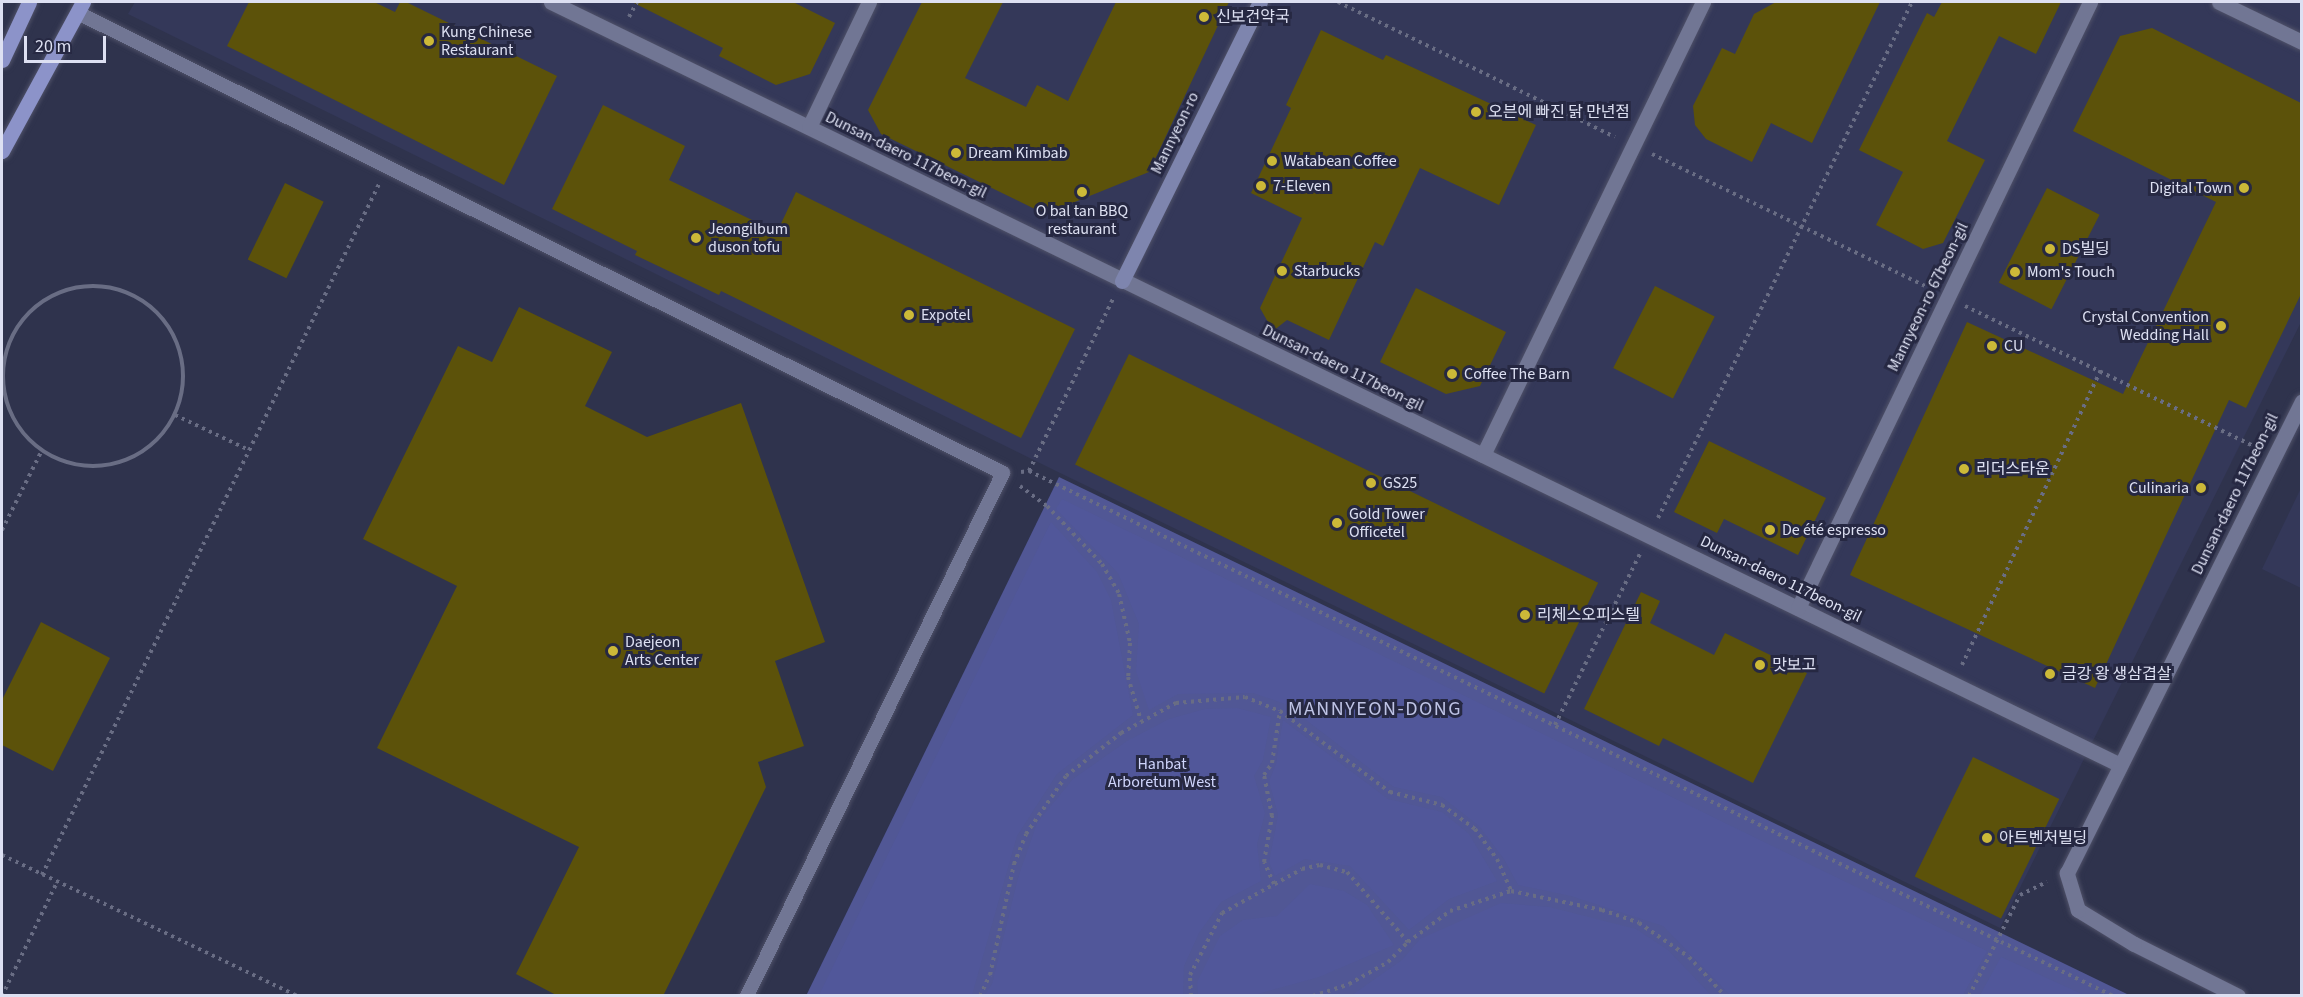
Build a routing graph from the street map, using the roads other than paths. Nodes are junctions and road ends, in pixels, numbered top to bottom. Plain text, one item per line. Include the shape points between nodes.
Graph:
1 (29, 2) edge
2 (551, 2) edge
3 (870, 2) edge
4 (1260, 2) edge
5 (1703, 2) edge
6 (2090, 2) edge
7 (2219, 2) edge
8 (80, 7) edge
9 (2301, 42) edge
10 (2, 60) edge
11 (809, 127) junction
12 (2, 151) edge
13 (1122, 281) junction
14 (2301, 401) edge
15 (1483, 455) junction
16 (1798, 608) junction
17 (2120, 765) junction
18 (747, 996) edge
19 (2238, 996) edge

1 - 10 main road
2 - 11 street, Dunsan-daero 117beon-gil
3 - 11 street
4 - 13 street, Mannyeon-ro
5 - 15 street
6 - 16 street, Mannyeon-ro 67beon-gil
7 - 9 street
8 - 12 main road
8 - 18 lane via 1003,473
11 - 13 street, Dunsan-daero 117beon-gil
13 - 15 street, Dunsan-daero 117beon-gil
14 - 17 street, Dunsan-daero 117beon-gil
15 - 16 street, Dunsan-daero 117beon-gil
16 - 17 street, Dunsan-daero 117beon-gil
17 - 19 street, Dunsan-daero 117beon-gil via 2067,873 2078,910 2134,944

